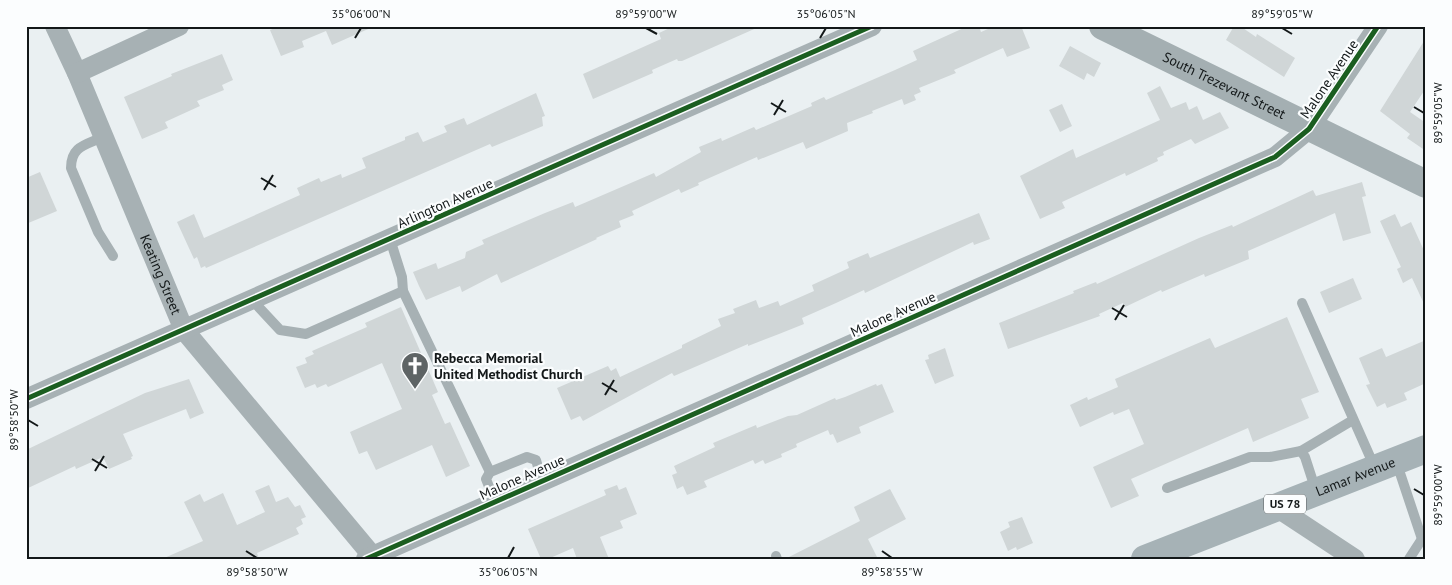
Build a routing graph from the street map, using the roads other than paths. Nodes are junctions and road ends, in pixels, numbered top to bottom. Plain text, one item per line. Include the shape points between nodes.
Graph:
1 (55, 26) edge
2 (179, 26) edge
3 (872, 26) edge
4 (1102, 26) edge
5 (1378, 26) edge
6 (77, 73) junction
7 (1309, 129) junction
8 (104, 137) junction
9 (1426, 184) edge
10 (390, 239) junction
11 (113, 256) dead end
12 (403, 291) junction
13 (252, 300) junction
14 (1302, 303) dead end
15 (184, 330) junction
16 (26, 399) edge
17 (1354, 420) junction
18 (1426, 449) edge
19 (1301, 451) junction
20 (1385, 464) junction
21 (490, 472) junction
22 (542, 481) junction
23 (1167, 488) dead end
24 (1316, 492) junction
25 (495, 502) junction
26 (1276, 507) junction
27 (1424, 540) edge
28 (371, 558) edge
29 (1145, 559) edge
30 (1355, 559) edge
31 (1409, 559) edge

1 - 6 street, Keating Street
2 - 6 street
3 - 10 street, Arlington Avenue
4 - 7 street, South Trezevant Street
5 - 7 street, Malone Avenue
6 - 8 street, Keating Street
7 - 9 street, South Trezevant Street
7 - 22 street, Malone Avenue via 1275,157
8 - 11 lane via 74,151 71,168 98,232
8 - 15 street, Keating Street
10 - 12 lane
10 - 13 street, Arlington Avenue
12 - 13 lane via 306,334 280,330
12 - 21 lane
13 - 15 street, Arlington Avenue
14 - 17 lane
15 - 16 street, Arlington Avenue
15 - 28 street, Keating Street
17 - 19 lane
17 - 20 lane
18 - 20 main road, Lamar Avenue / US 78
19 - 23 lane via 1250,457
19 - 24 lane
20 - 24 main road, Lamar Avenue / US 78
20 - 27 lane
21 - 22 lane via 527,457 536,460
21 - 25 lane via 486,479
22 - 25 street, Malone Avenue
24 - 26 main road, Lamar Avenue / US 78
25 - 28 street, Malone Avenue
26 - 29 main road, Lamar Avenue / US 78
26 - 30 street
27 - 31 lane

